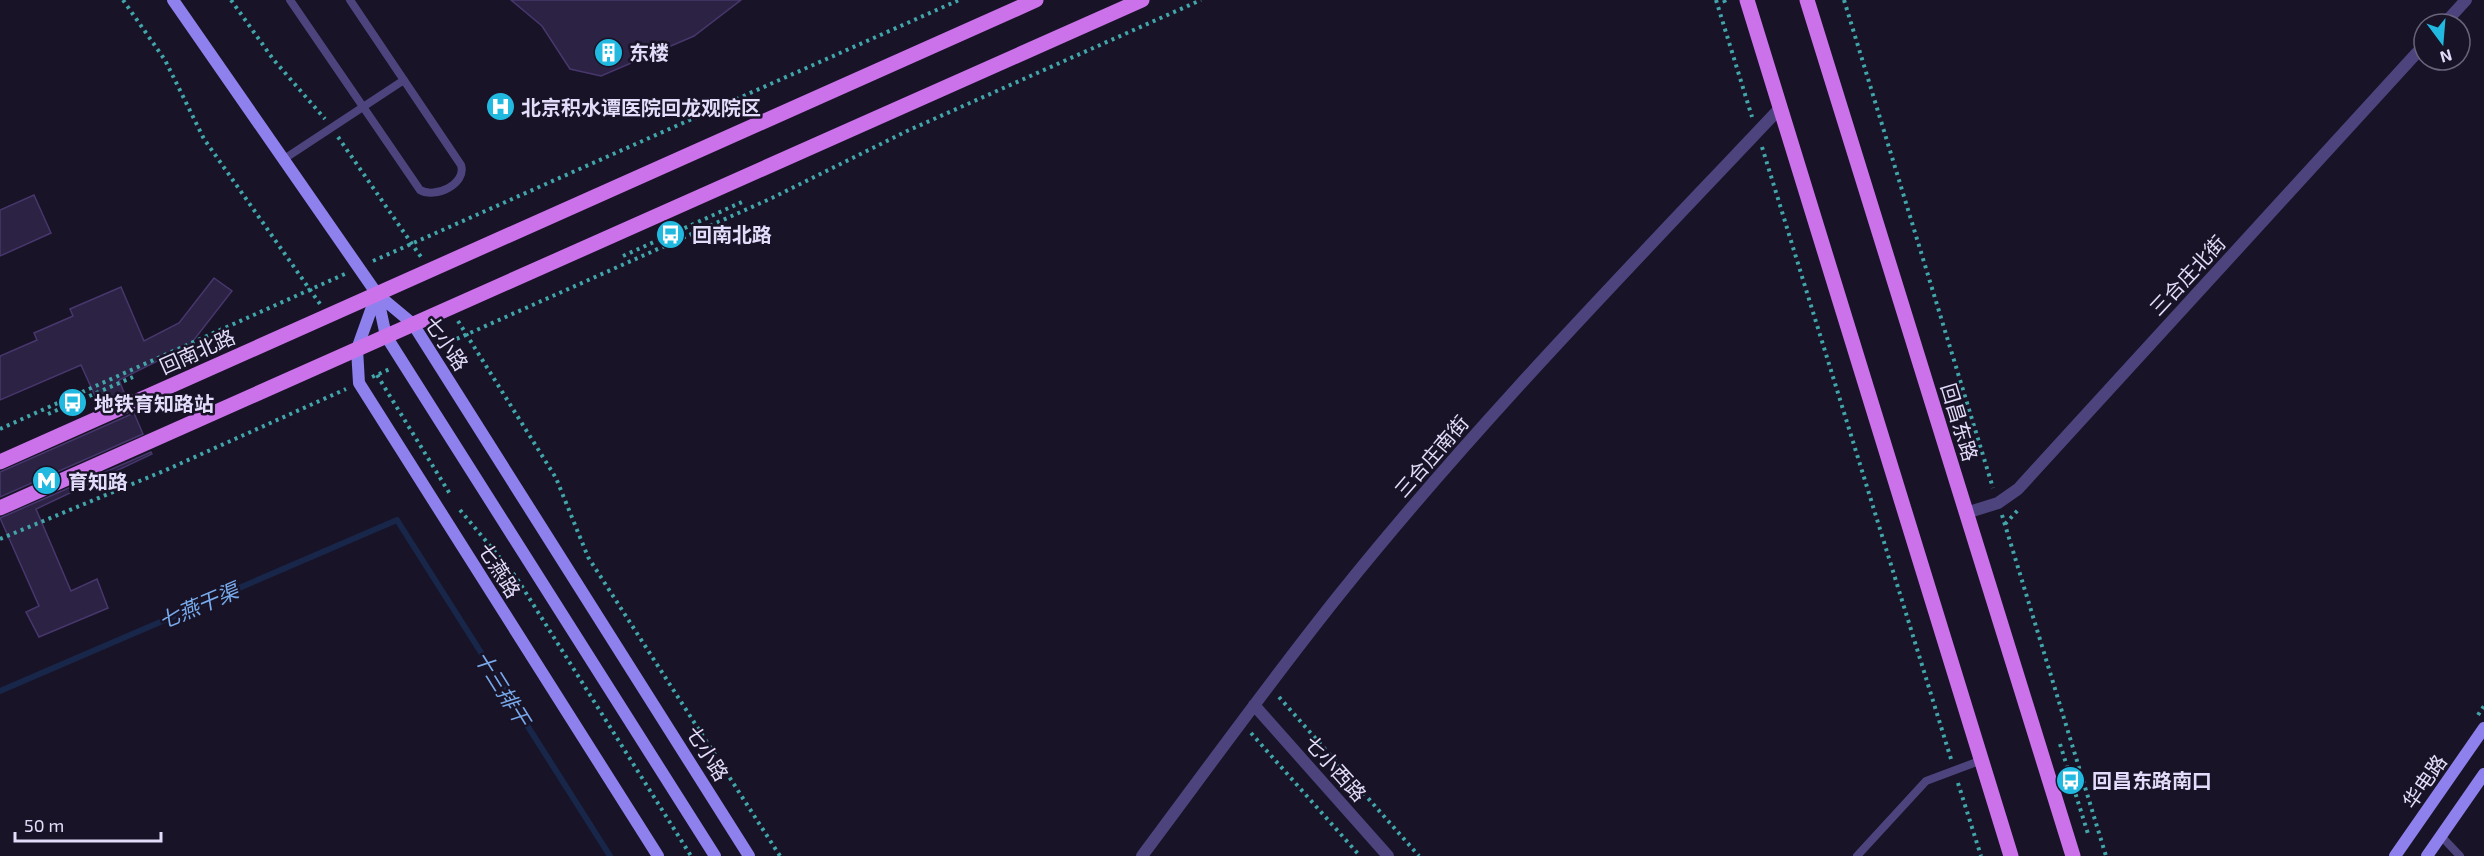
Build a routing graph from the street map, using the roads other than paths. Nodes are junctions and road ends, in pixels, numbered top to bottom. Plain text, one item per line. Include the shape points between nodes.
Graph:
1 (173, 0) edge
2 (290, 0) edge
3 (350, 0) edge
4 (1036, 0) edge
5 (1142, 0) edge
6 (1747, 0) edge
7 (1807, 0) edge
8 (2466, 0) edge
9 (2455, 12) edge
10 (2412, 58) edge
11 (405, 82) junction
12 (1780, 108) junction
13 (365, 109) junction
14 (285, 161) junction
15 (377, 294) junction
16 (413, 324) junction
17 (386, 336) junction
18 (357, 349) junction
19 (0, 462) edge
20 (0, 508) edge
21 (1966, 513) junction
22 (1254, 705) junction
23 (2484, 728) edge
24 (1982, 760) junction
25 (2484, 774) edge
26 (2441, 836) junction
27 (658, 856) edge
28 (715, 856) edge
29 (749, 856) edge
30 (1142, 856) edge
31 (1388, 856) edge
32 (1857, 856) edge
33 (2012, 856) edge
34 (2073, 856) edge
35 (2395, 856) edge
36 (2427, 856) edge
37 (2460, 856) edge

1 - 14 street
2 - 13 lane
3 - 11 lane
4 - 15 main road, 回南北路
5 - 16 main road
6 - 12 main road
7 - 21 main road, 回昌东路
8 - 9 street
10 - 21 street, 三合庄北街 via 2018,489 1998,503
11 - 13 lane
11 - 13 lane via 461,165 462,173 456,182 437,193 423,192
12 - 22 street, 三合庄南街 via 1551,350 1437,478
12 - 24 main road
13 - 14 lane
14 - 15 street
15 - 16 street, 七小路
15 - 17 street
15 - 18 street, 七燕路
15 - 19 main road, 回南北路
16 - 17 main road
16 - 29 street, 七小路
17 - 18 main road
17 - 28 street
18 - 20 main road
18 - 27 street, 七燕路 via 359,383
21 - 34 main road, 回昌东路
22 - 30 street, 三合庄南街
22 - 31 street, 七小西路
23 - 35 street, 华电路
24 - 32 lane via 1926,781
24 - 33 main road
25 - 26 street
26 - 36 street
26 - 37 lane

